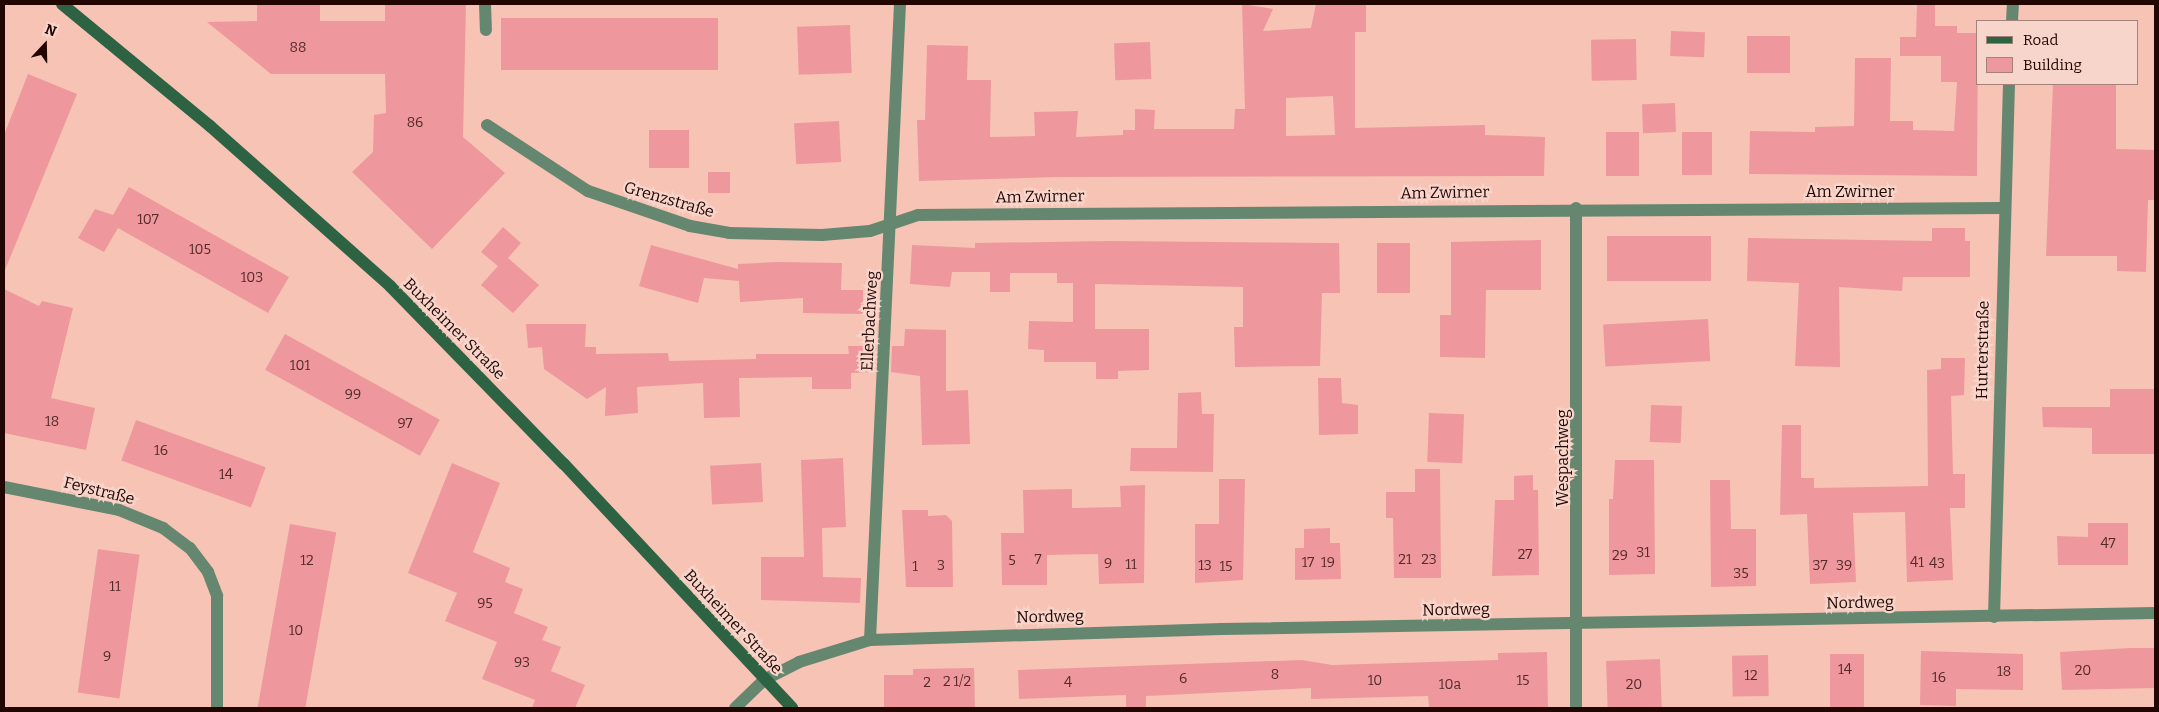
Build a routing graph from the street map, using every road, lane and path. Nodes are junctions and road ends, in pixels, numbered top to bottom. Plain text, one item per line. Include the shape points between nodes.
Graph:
1 (62, 4) edge
2 (485, 4) edge
3 (900, 4) edge
4 (2013, 4) edge
5 (2012, 20) edge
6 (486, 30) dead end
7 (2009, 85) edge
8 (488, 125) dead end
9 (1576, 208) junction
10 (2002, 208) junction
11 (891, 226) junction
12 (4, 487) edge
13 (2155, 613) edge
14 (1994, 617) junction
15 (1577, 625) junction
16 (870, 640) junction
17 (764, 680) junction
18 (217, 708) edge
19 (735, 708) edge
20 (792, 708) edge
21 (1576, 708) edge

1 - 17 main road, Buxheimer Straße via 210,126 390,286 564,464
2 - 6 street
3 - 11 street, Ellerbachweg
4 - 5 street
7 - 10 street, Hurterstraße
8 - 11 street, Grenzstraße via 588,191 690,226 729,233 822,235
9 - 10 street, Am Zwirner
9 - 11 street, Am Zwirner via 918,215
9 - 15 street, Wespachweg
10 - 14 street, Hurterstraße
11 - 16 street, Ellerbachweg
12 - 18 street, Feystraße via 120,510 163,528 190,548 208,572 217,596
13 - 14 street, Nordweg
14 - 15 street, Nordweg
15 - 16 street, Nordweg via 1222,629
15 - 21 street, Wespachweg
16 - 17 street, Nordweg via 799,662
17 - 19 street, Nordweg
17 - 20 main road, Buxheimer Straße

